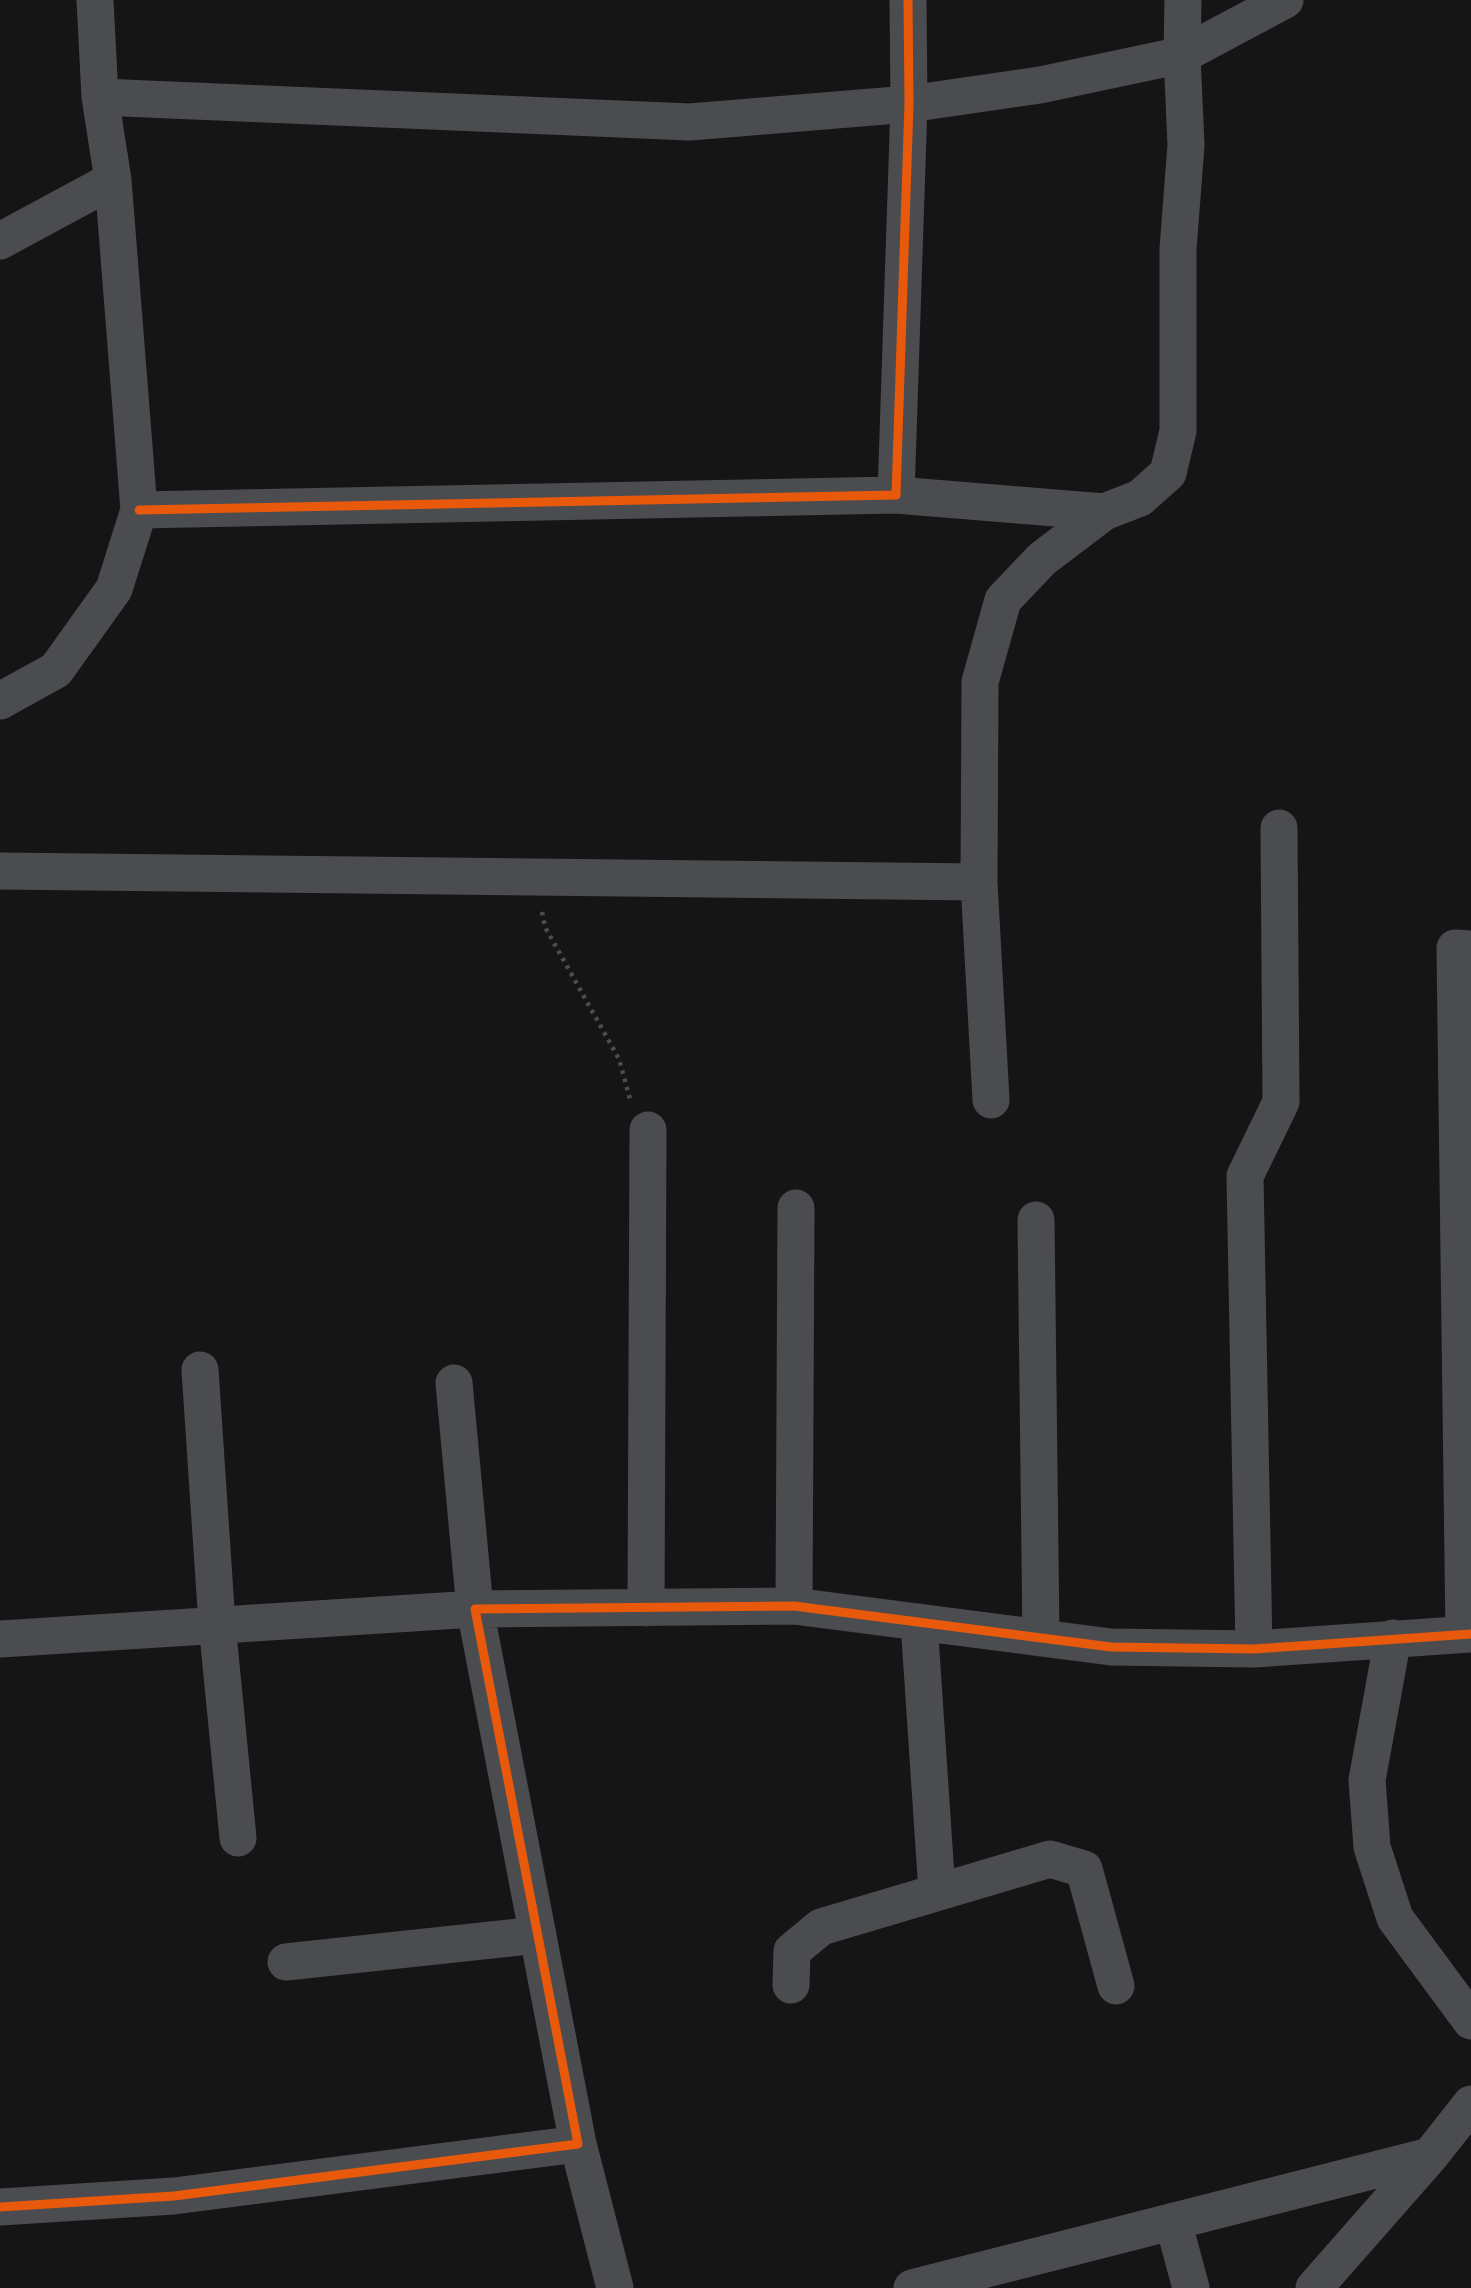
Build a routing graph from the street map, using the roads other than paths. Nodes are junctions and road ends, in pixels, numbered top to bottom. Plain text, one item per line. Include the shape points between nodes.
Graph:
1 (95, 0) edge
2 (908, 0) edge
3 (1183, 0) edge
4 (1285, 0) edge
5 (1182, 55) junction
6 (100, 97) junction
7 (909, 104) junction
8 (113, 180) junction
9 (0, 241) edge
10 (896, 495) junction
11 (139, 510) junction
12 (1104, 512) junction
13 (0, 701) edge
14 (1279, 828) dead end
15 (0, 871) edge
16 (979, 882) junction
17 (1471, 948) edge
18 (991, 1100) dead end
19 (648, 1130) road end
20 (796, 1208) dead end
21 (1036, 1220) dead end
22 (200, 1370) dead end
23 (454, 1383) dead end
24 (1466, 1420) edge
25 (794, 1606) junction
26 (646, 1608) junction
27 (475, 1609) junction
28 (919, 1622) junction
29 (217, 1623) junction
30 (1467, 1634) edge
31 (1393, 1638) junction
32 (0, 1639) edge
33 (1041, 1639) junction
34 (1254, 1649) junction
35 (238, 1838) dead end
36 (937, 1892) junction
37 (538, 1935) junction
38 (286, 1962) dead end
39 (791, 1985) dead end
40 (1116, 1986) dead end
41 (1471, 2021) edge
42 (1471, 2104) edge
43 (578, 2144) junction
44 (1430, 2156) junction
45 (0, 2207) edge
46 (1173, 2221) junction
47 (615, 2288) edge
48 (912, 2288) edge
49 (1191, 2288) edge
50 (1314, 2288) edge

1 - 6 street
2 - 7 street
3 - 5 street
4 - 5 street
5 - 7 street via 1040,85
5 - 12 street via 1186,145 1178,249 1178,431 1168,473 1140,498
6 - 7 street via 690,122
6 - 8 street
7 - 10 street
8 - 9 street
8 - 11 street
10 - 11 street
10 - 12 street
11 - 13 street via 114,589 56,670
12 - 16 street via 1042,559 1003,600 979,682
14 - 34 street via 1281,1102 1245,1176
15 - 16 street
16 - 18 street
17 - 24 street via 1455,948
19 - 26 street
20 - 25 street
21 - 33 street
22 - 29 street
23 - 27 street
24 - 30 street
25 - 26 street
25 - 28 street
26 - 27 street
27 - 29 street
27 - 37 street
28 - 33 street
28 - 36 street
29 - 32 street
29 - 35 street
30 - 31 street
31 - 34 street
31 - 41 street via 1367,1780 1372,1847 1395,1918
33 - 34 street via 1111,1647
36 - 39 street via 821,1927 792,1951
36 - 40 street via 1050,1858 1084,1869
37 - 38 street
37 - 43 street
42 - 44 street
43 - 45 street via 174,2196
43 - 47 street
44 - 46 street
44 - 50 street
46 - 48 street
46 - 49 street

